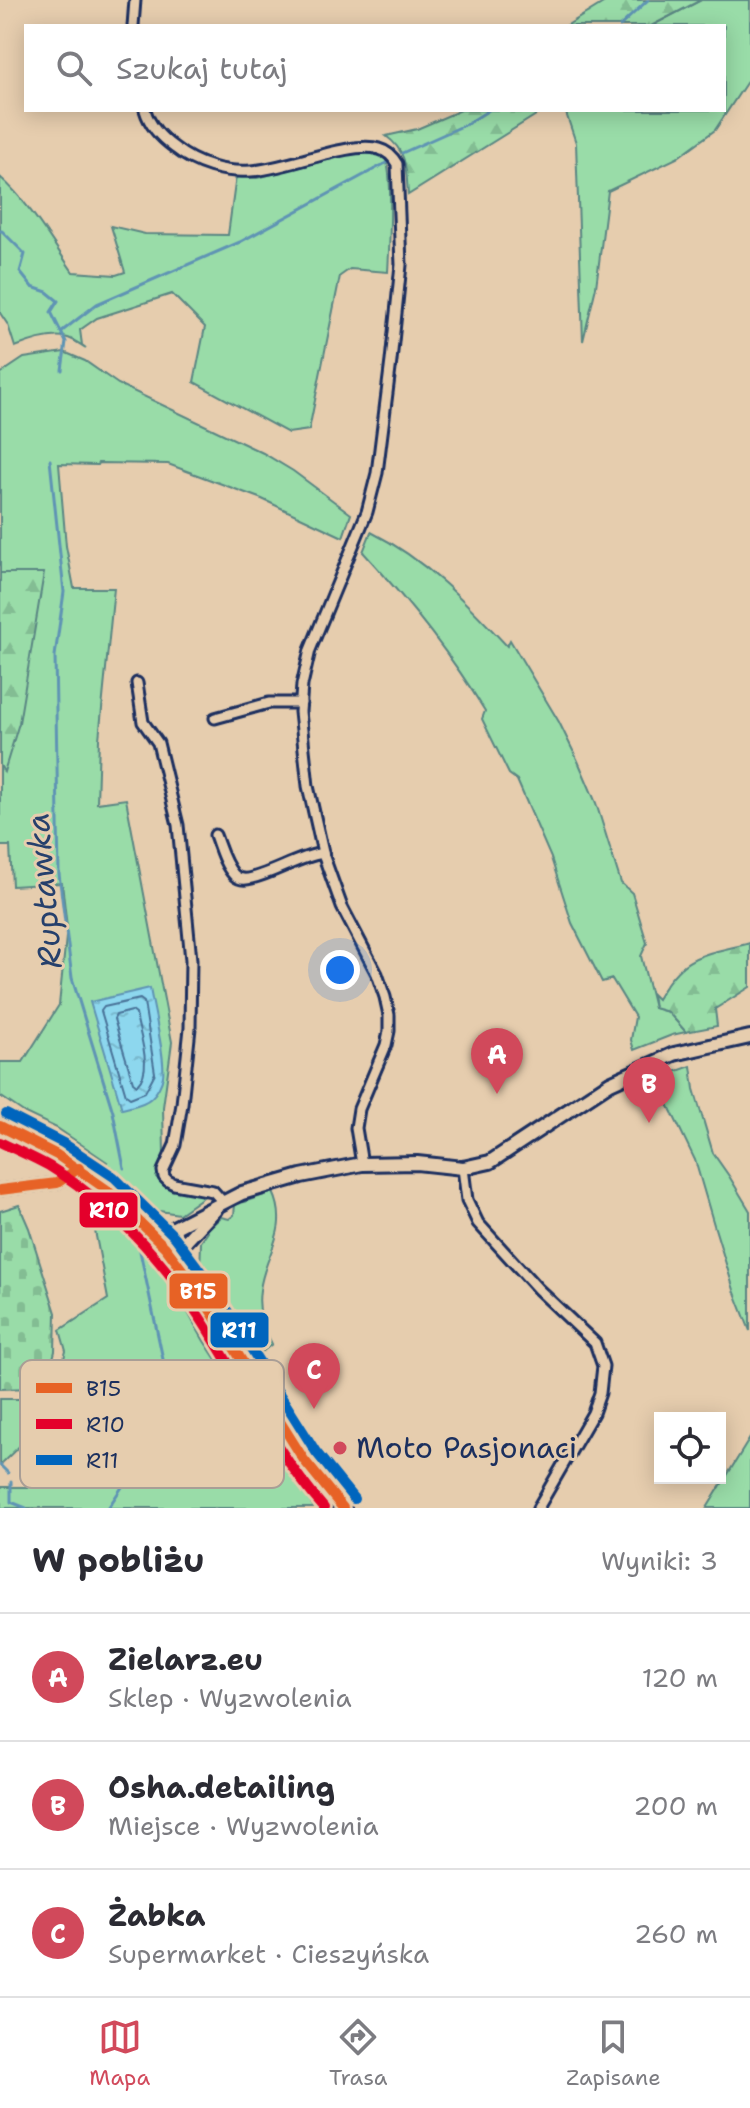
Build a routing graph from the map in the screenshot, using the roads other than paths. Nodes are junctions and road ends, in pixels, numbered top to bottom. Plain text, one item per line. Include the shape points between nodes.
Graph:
1 (135, 0) edge
2 (133, 24) edge
3 (146, 112) edge
4 (137, 683) dead end
5 (301, 703) junction
6 (215, 718) dead end
7 (215, 835) dead end
8 (323, 853) junction
9 (750, 1037) edge
10 (0, 1126) edge
11 (362, 1164) junction
12 (79, 1168) junction
13 (463, 1168) junction
14 (0, 1190) edge
15 (223, 1202) junction
16 (156, 1237) junction
17 (172, 1256) junction
18 (242, 1360) edge
19 (284, 1428) edge
20 (343, 1508) edge
21 (538, 1508) edge

1 - 2 street
3 - 5 street via 169,144 218,169 267,170 362,147 381,149 397,164 401,265 374,489 310,650
4 - 15 street via 143,722 158,743 178,825 191,960 182,1104 175,1145 163,1171 168,1181 213,1191
5 - 6 street via 269,703
5 - 8 street via 308,786
7 - 8 street via 240,879
8 - 11 street via 342,907 377,974 389,1015 386,1045 359,1109 356,1128
9 - 13 street via 674,1054 627,1075 599,1088 490,1162
10 - 12 main road
11 - 13 street
11 - 15 street via 259,1187
12 - 14 street via 57,1183
12 - 16 main road
13 - 21 street via 467,1200 478,1223 595,1343 603,1363 593,1413
15 - 16 street
15 - 17 street
16 - 17 main road
17 - 18 main road
19 - 20 main road

